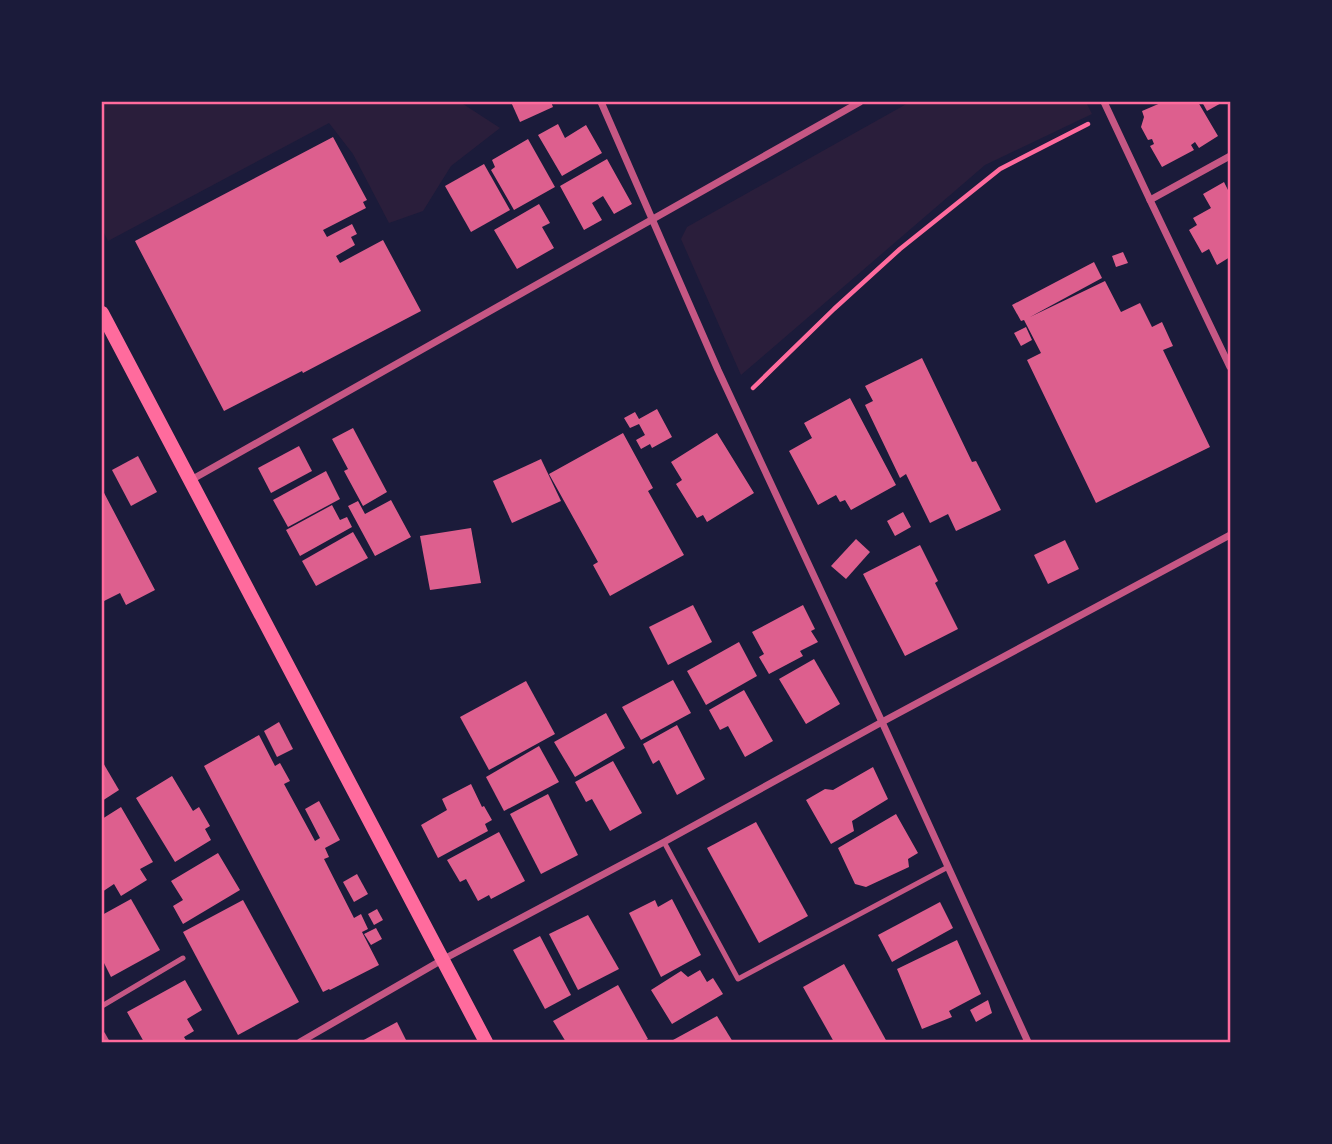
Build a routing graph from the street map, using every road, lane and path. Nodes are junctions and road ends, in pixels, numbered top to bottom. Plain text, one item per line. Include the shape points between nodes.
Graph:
1 (601, 102) edge
2 (860, 102) edge
3 (1104, 102) edge
4 (1110, 113) junction
5 (1230, 156) edge
6 (1150, 200) junction
7 (651, 219) junction
8 (102, 313) edge
9 (1230, 368) edge
10 (735, 406) junction
11 (191, 480) junction
12 (1230, 535) edge
13 (882, 722) junction
14 (664, 842) junction
15 (948, 867) junction
16 (183, 958) dead end
17 (442, 960) junction
18 (102, 1006) edge
19 (102, 1035) edge
20 (106, 1042) edge
21 (300, 1042) edge
22 (486, 1042) edge
23 (1028, 1042) edge

1 - 7 street
2 - 7 street
3 - 4 street
4 - 6 street
4 - 10 path via 1000,169 900,249
5 - 6 street
6 - 9 street
7 - 10 street
7 - 11 street
8 - 11 main road
10 - 13 street
11 - 17 main road
12 - 13 street
13 - 14 street
13 - 15 street
14 - 15 lane via 738,979
14 - 17 street
15 - 23 street
16 - 18 lane
17 - 21 street
17 - 22 main road
19 - 20 street

